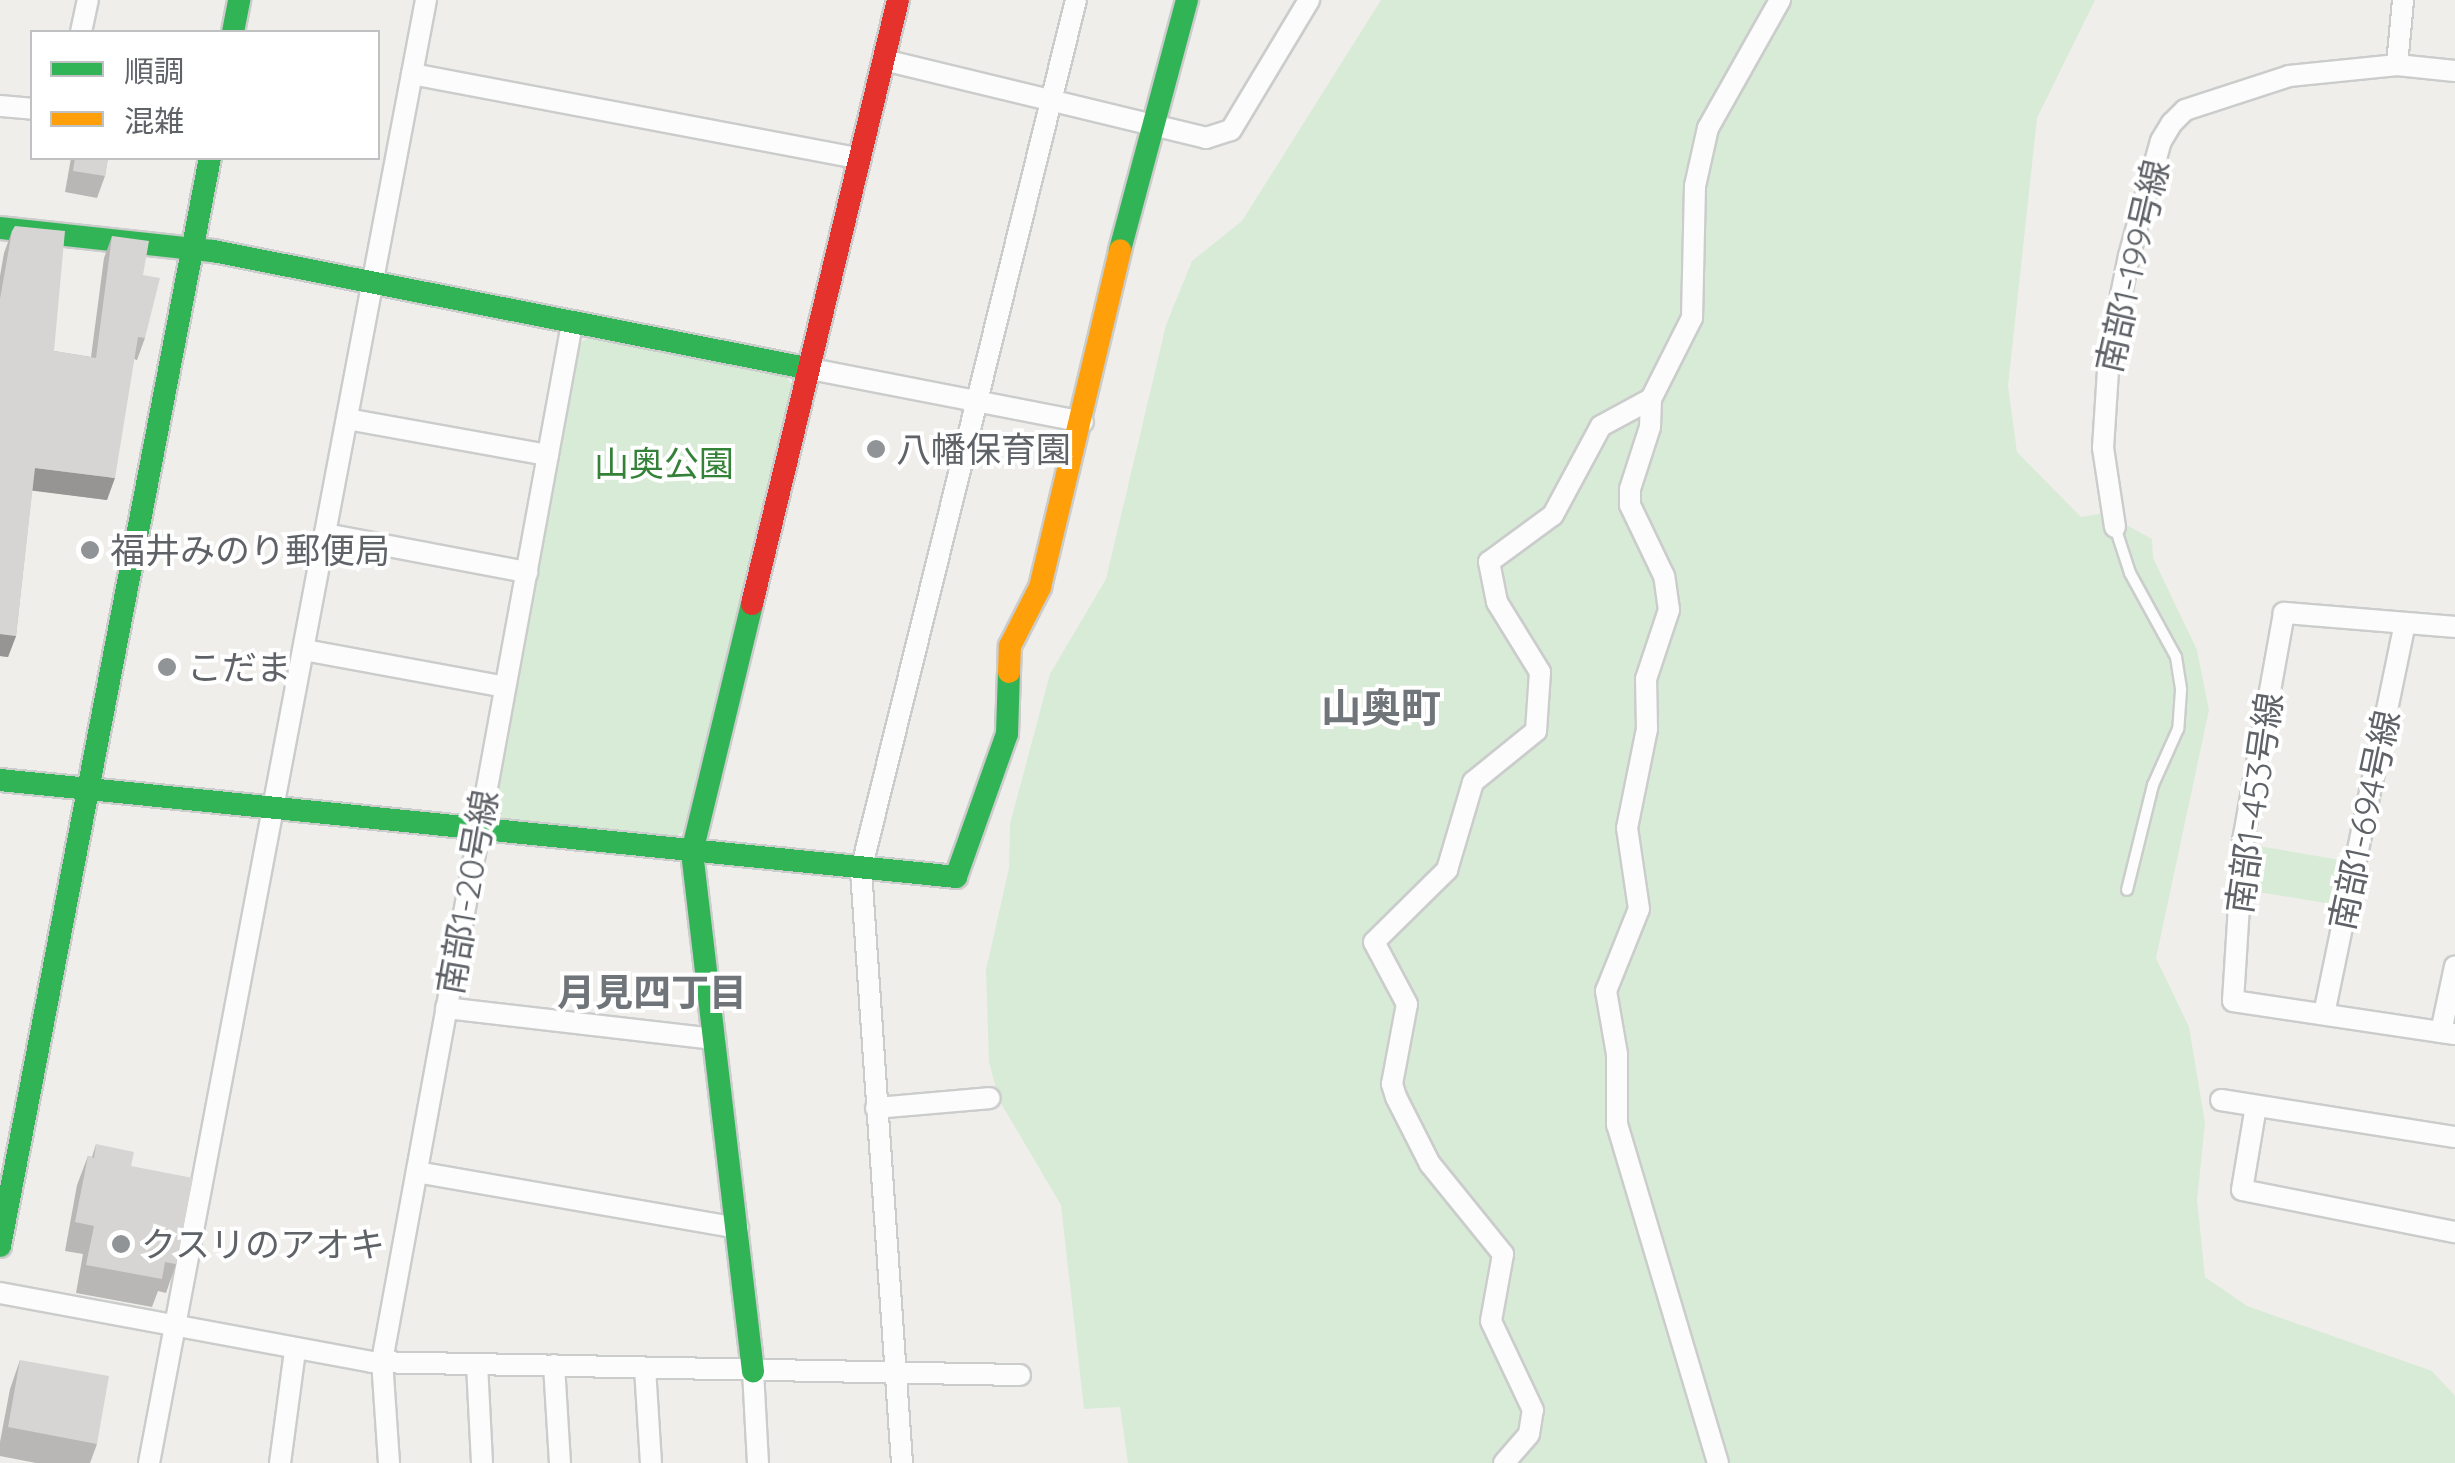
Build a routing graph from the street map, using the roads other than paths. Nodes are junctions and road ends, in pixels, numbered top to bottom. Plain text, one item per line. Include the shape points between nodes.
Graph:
1 (88, 0) edge
2 (239, 0) edge
3 (426, 0) edge
4 (898, 0) edge
5 (1076, 0) edge
6 (1186, 0) edge
7 (1309, 0) edge
8 (1780, 0) edge
9 (2402, 0) edge
10 (81, 30) edge
11 (233, 30) edge
12 (884, 60) junction
13 (2397, 65) junction
14 (2455, 71) edge
15 (412, 74) junction
16 (1051, 100) junction
17 (0, 106) edge
18 (30, 109) edge
19 (1149, 126) junction
20 (860, 158) junction
21 (210, 160) edge
22 (0, 228) edge
23 (192, 248) junction
24 (374, 285) junction
25 (572, 324) junction
26 (806, 368) junction
27 (1651, 399) junction
28 (976, 401) junction
29 (347, 419) junction
30 (1083, 422) junction
31 (548, 456) junction
32 (2115, 527) joint
33 (325, 534) junction
34 (528, 572) junction
35 (2404, 626) junction
36 (2455, 627) edge
37 (304, 650) junction
38 (505, 688) junction
39 (0, 780) edge
40 (88, 789) junction
41 (274, 808) junction
42 (478, 829) junction
43 (692, 852) junction
44 (861, 870) junction
45 (2127, 890) dead end
46 (2455, 966) edge
47 (446, 1008) junction
48 (2324, 1014) junction
49 (2448, 1033) edge
50 (715, 1039) junction
51 (990, 1098) dead end
52 (2221, 1100) dead end
53 (2256, 1106) junction
54 (876, 1108) junction
55 (2455, 1137) edge
56 (416, 1172) junction
57 (738, 1228) junction
58 (2455, 1232) edge
59 (0, 1246) edge
60 (0, 1294) edge
61 (175, 1329) junction
62 (294, 1350) junction
63 (382, 1360) junction
64 (477, 1364) junction
65 (554, 1364) junction
66 (646, 1368) junction
67 (752, 1371) junction
68 (896, 1374) junction
69 (1020, 1375) dead end
70 (149, 1463) edge
71 (280, 1463) edge
72 (389, 1463) edge
73 (482, 1463) edge
74 (560, 1463) edge
75 (651, 1463) edge
76 (758, 1463) edge
77 (902, 1463) edge
78 (1504, 1463) edge
79 (1718, 1463) edge

1 - 10 street
2 - 11 street
3 - 15 street
4 - 12 street
5 - 16 street
6 - 19 street
7 - 19 street via 1230,130 1206,138
8 - 27 street via 1708,128 1696,186 1692,318
9 - 13 street
12 - 16 street
12 - 20 street
13 - 14 street, 南部1-199号線
13 - 32 street, 南部1-199号線 via 2289,76 2185,110 2172,123 2129,256 2109,354 2103,448
15 - 20 street
15 - 24 street
16 - 19 street
16 - 28 street
17 - 18 street
19 - 30 street
20 - 26 street
21 - 23 street
22 - 23 street
23 - 24 street
23 - 40 street
24 - 25 street
24 - 29 street
25 - 26 street
25 - 31 street, 南部1-20号線
26 - 28 street
26 - 43 street
27 - 78 street via 1601,426 1553,515 1489,562 1497,602 1540,672 1536,731 1473,782 1447,870 1374,942 1408,1004 1392,1084 1396,1097 1430,1164 1503,1254 1491,1321 1533,1410 1529,1434
27 - 79 street via 1630,505 1664,576 1669,610 1646,679 1646,729 1627,828 1639,909 1606,990 1617,1054 1617,1125
28 - 30 street
28 - 44 street
29 - 31 street
29 - 33 street
30 - 44 street via 1040,588 1010,646 1007,734 956,877
31 - 34 street, 南部1-20号線
32 - 45 lane via 2130,573 2176,657 2181,690 2178,729 2150,796
33 - 34 street
33 - 37 street
34 - 38 street, 南部1-20号線
35 - 36 street, 南部1-453号線
35 - 48 street, 南部1-694号線
35 - 48 street, 南部1-453号線 via 2284,613 2243,842 2233,1001
37 - 38 street
37 - 41 street
38 - 42 street, 南部1-20号線
39 - 40 street
40 - 41 street
40 - 59 street
41 - 42 street
41 - 61 street
42 - 43 street
42 - 47 street, 南部1-20号線
43 - 44 street
43 - 50 street
44 - 54 street
46 - 49 street
47 - 50 street
47 - 56 street, 南部1-20号線
48 - 49 street, 南部1-453号線
50 - 57 street
51 - 54 street
52 - 53 street
53 - 55 street
53 - 58 street via 2242,1190
54 - 68 street
56 - 57 street
56 - 63 street, 南部1-20号線
57 - 67 street
60 - 61 street
61 - 62 street
61 - 70 street
62 - 63 street
62 - 71 street
63 - 64 street
63 - 72 street, 南部1-20号線
64 - 65 street
64 - 73 street
65 - 66 street
65 - 74 street
66 - 67 street
66 - 75 street
67 - 68 street
67 - 76 street
68 - 69 street
68 - 77 street

